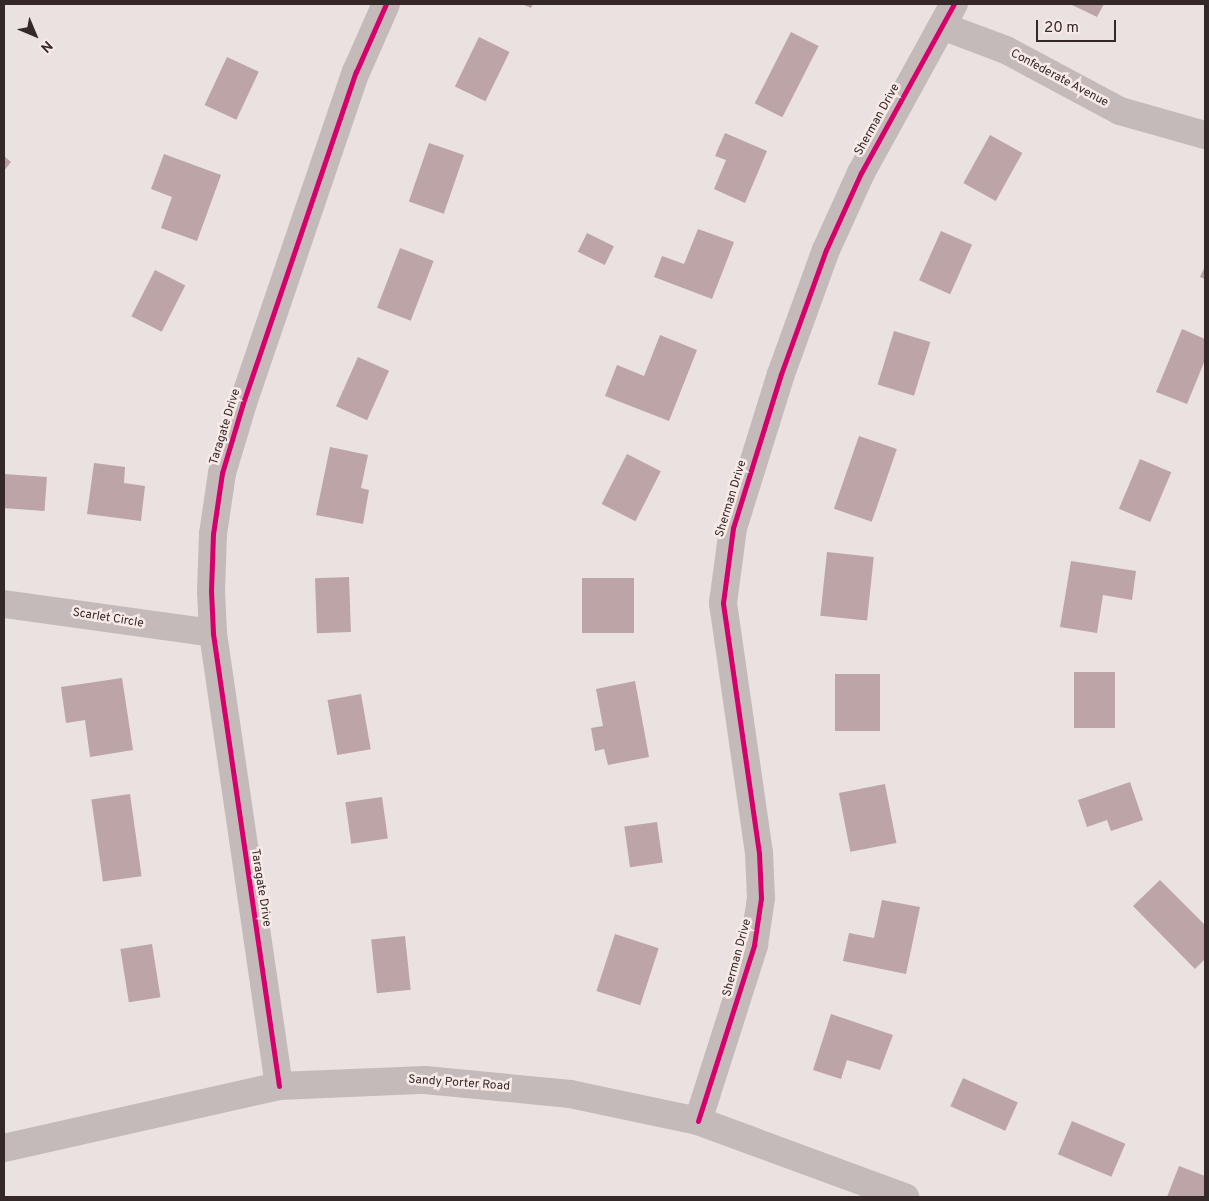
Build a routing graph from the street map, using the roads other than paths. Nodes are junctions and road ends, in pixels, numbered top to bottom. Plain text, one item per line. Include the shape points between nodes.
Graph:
1 (386, 4) edge
2 (948, 15) edge
3 (1205, 135) edge
4 (4, 604) edge
5 (213, 632) junction
6 (279, 1086) junction
7 (698, 1121) junction
8 (4, 1148) edge
9 (905, 1197) edge

1 - 5 street, Taragate Drive via 356,72 222,473 213,534
2 - 3 street, Confederate Avenue via 1120,111
2 - 7 street, Sherman Drive via 861,173 826,250 781,374 728,550 723,603 759,853 761,898 754,945
4 - 5 street, Scarlet Circle
5 - 6 street, Taragate Drive
6 - 7 street, Sandy Porter Road via 425,1080 502,1086 570,1094
6 - 8 street, Sandy Porter Road
7 - 9 street, Sandy Porter Road

